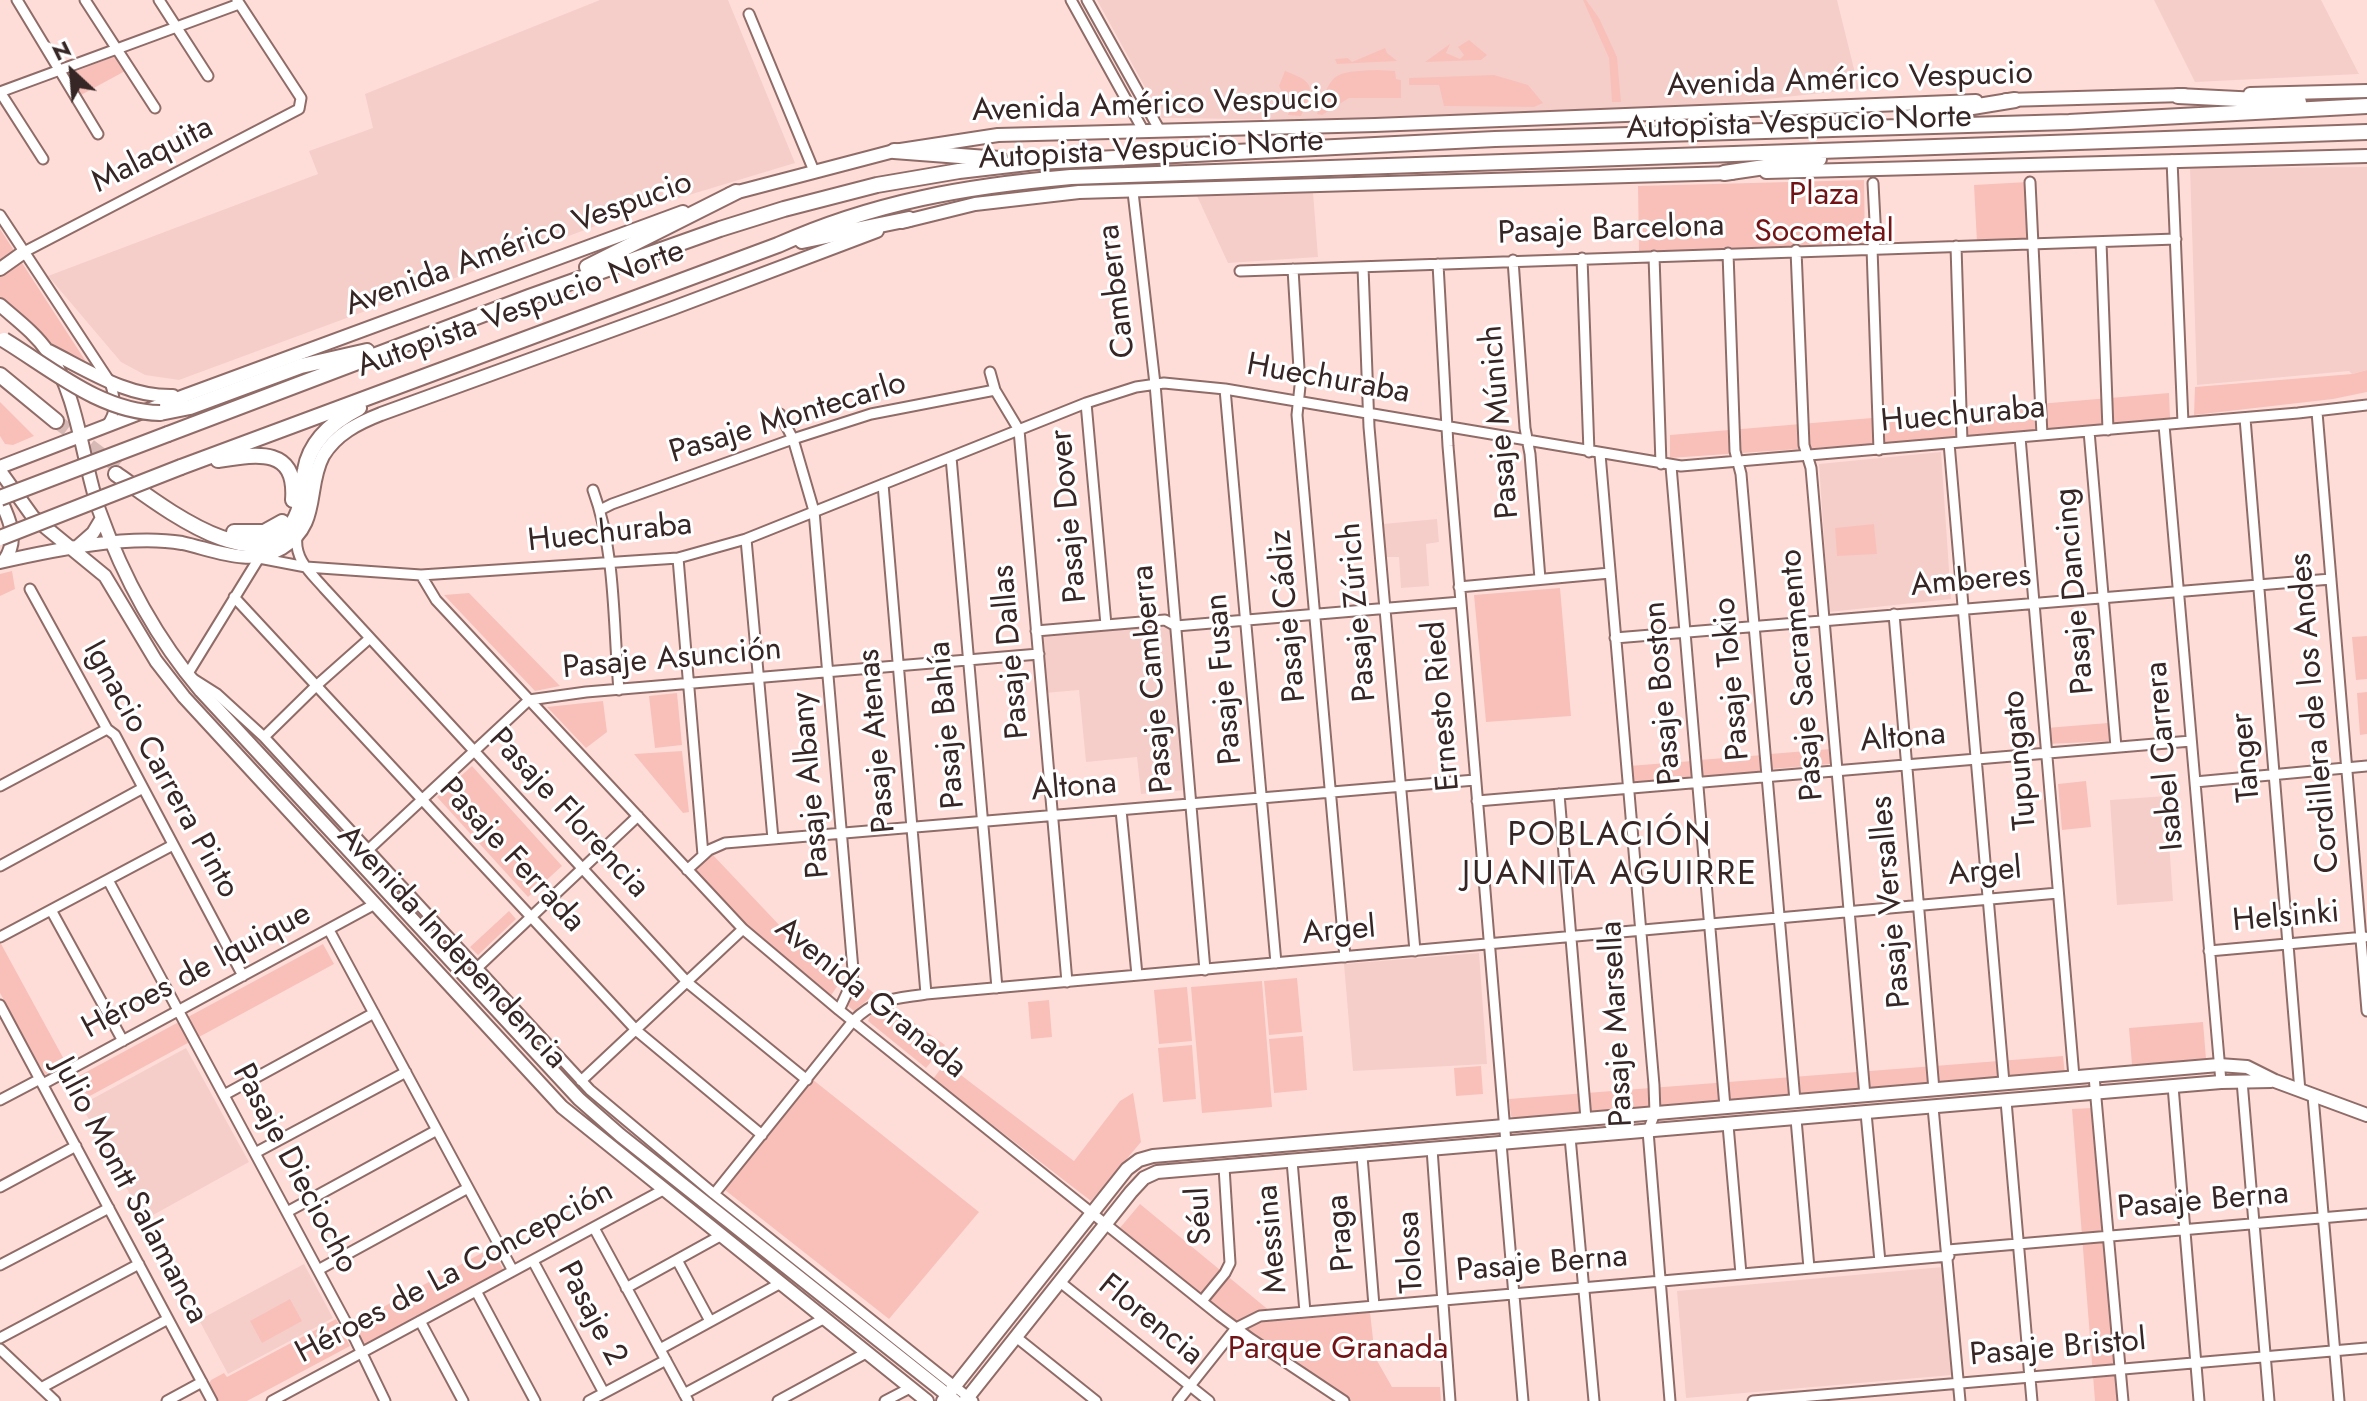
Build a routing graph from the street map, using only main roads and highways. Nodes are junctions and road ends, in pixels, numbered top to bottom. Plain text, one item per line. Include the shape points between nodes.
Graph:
1 (2367, 91) edge
2 (2178, 96) junction
3 (2015, 100) junction
4 (2367, 106) edge
5 (1854, 127) junction
6 (2367, 132) edge
7 (1890, 148) junction
8 (894, 151) junction
9 (2367, 156) edge
10 (1036, 162) junction
11 (1724, 173) junction
12 (736, 192) junction
13 (909, 219) junction
14 (778, 245) junction
15 (24, 252) road end
16 (0, 269) edge
17 (529, 297) junction
18 (0, 305) edge
19 (2, 338) edge
20 (414, 341) junction
21 (46, 350) junction
22 (0, 375) edge
23 (0, 388) edge
24 (392, 388) junction
25 (184, 396) junction
26 (79, 438) junction
27 (184, 466) junction
28 (0, 469) edge
29 (0, 499) edge
30 (102, 518) junction
31 (0, 538) edge
32 (112, 543) junction
33 (73, 549) junction
34 (2, 562) edge
35 (2275, 1081) junction
36 (2367, 1115) edge
37 (1012, 1313) junction
38 (1027, 1324) junction
39 (958, 1398) edge
40 (927, 1401) edge

1 - 2 main road, Avenida Américo Vespucio
2 - 3 main road, Avenida Américo Vespucio
2 - 4 highway
3 - 5 highway
3 - 8 main road, Avenida Américo Vespucio via 1012,133
4 - 5 highway, Autopista Vespucio Norte
5 - 10 highway, Autopista Vespucio Norte
6 - 7 highway, Autopista Vespucio Norte
7 - 11 highway
7 - 14 highway, Autopista Vespucio Norte via 1071,177 899,202
8 - 10 highway
8 - 12 main road, Avenida Américo Vespucio
9 - 11 main road
10 - 17 highway, Autopista Vespucio Norte via 906,179 814,201
11 - 13 main road via 1044,194
12 - 17 highway
12 - 25 main road, Avenida Américo Vespucio
13 - 14 highway
13 - 32 main road via 353,427 324,455 311,510 297,536 259,558 153,539
14 - 24 highway, Autopista Vespucio Norte
15 - 16 main road
17 - 20 highway, Autopista Vespucio Norte
18 - 21 main road, Avenida Independencia
19 - 20 highway, bridge via 98,399 160,413 301,366
20 - 29 highway, Autopista Vespucio Norte, bridge
21 - 25 main road via 147,396
21 - 26 main road, Avenida Independencia via 66,389
22 - 23 highway via 54,424
24 - 27 highway, Autopista Vespucio Norte
24 - 27 highway via 341,418 317,440 305,467 298,514 270,541 245,543 209,534 118,471 193,517 232,532 264,532 290,511 294,496 285,466 255,454
25 - 26 main road, Avenida Américo Vespucio
26 - 28 main road, Avenida Américo Vespucio
26 - 30 main road, Avenida Independencia
27 - 31 highway, Autopista Vespucio Norte, bridge
28 - 33 main road, Avenida Independencia via 33,517
29 - 34 main road via 13,535
30 - 32 main road, Avenida Independencia
30 - 33 main road via 90,537
32 - 33 main road
32 - 39 main road, Avenida Independencia via 142,608 187,675 579,1099
33 - 34 main road
33 - 40 main road, Avenida Independencia via 110,583 184,697 562,1107
35 - 36 main road
35 - 37 main road via 2247,1067 2219,1065 1153,1156 1132,1164
35 - 38 main road via 1150,1174
37 - 38 main road via 1022,1314
37 - 39 main road
38 - 39 main road

